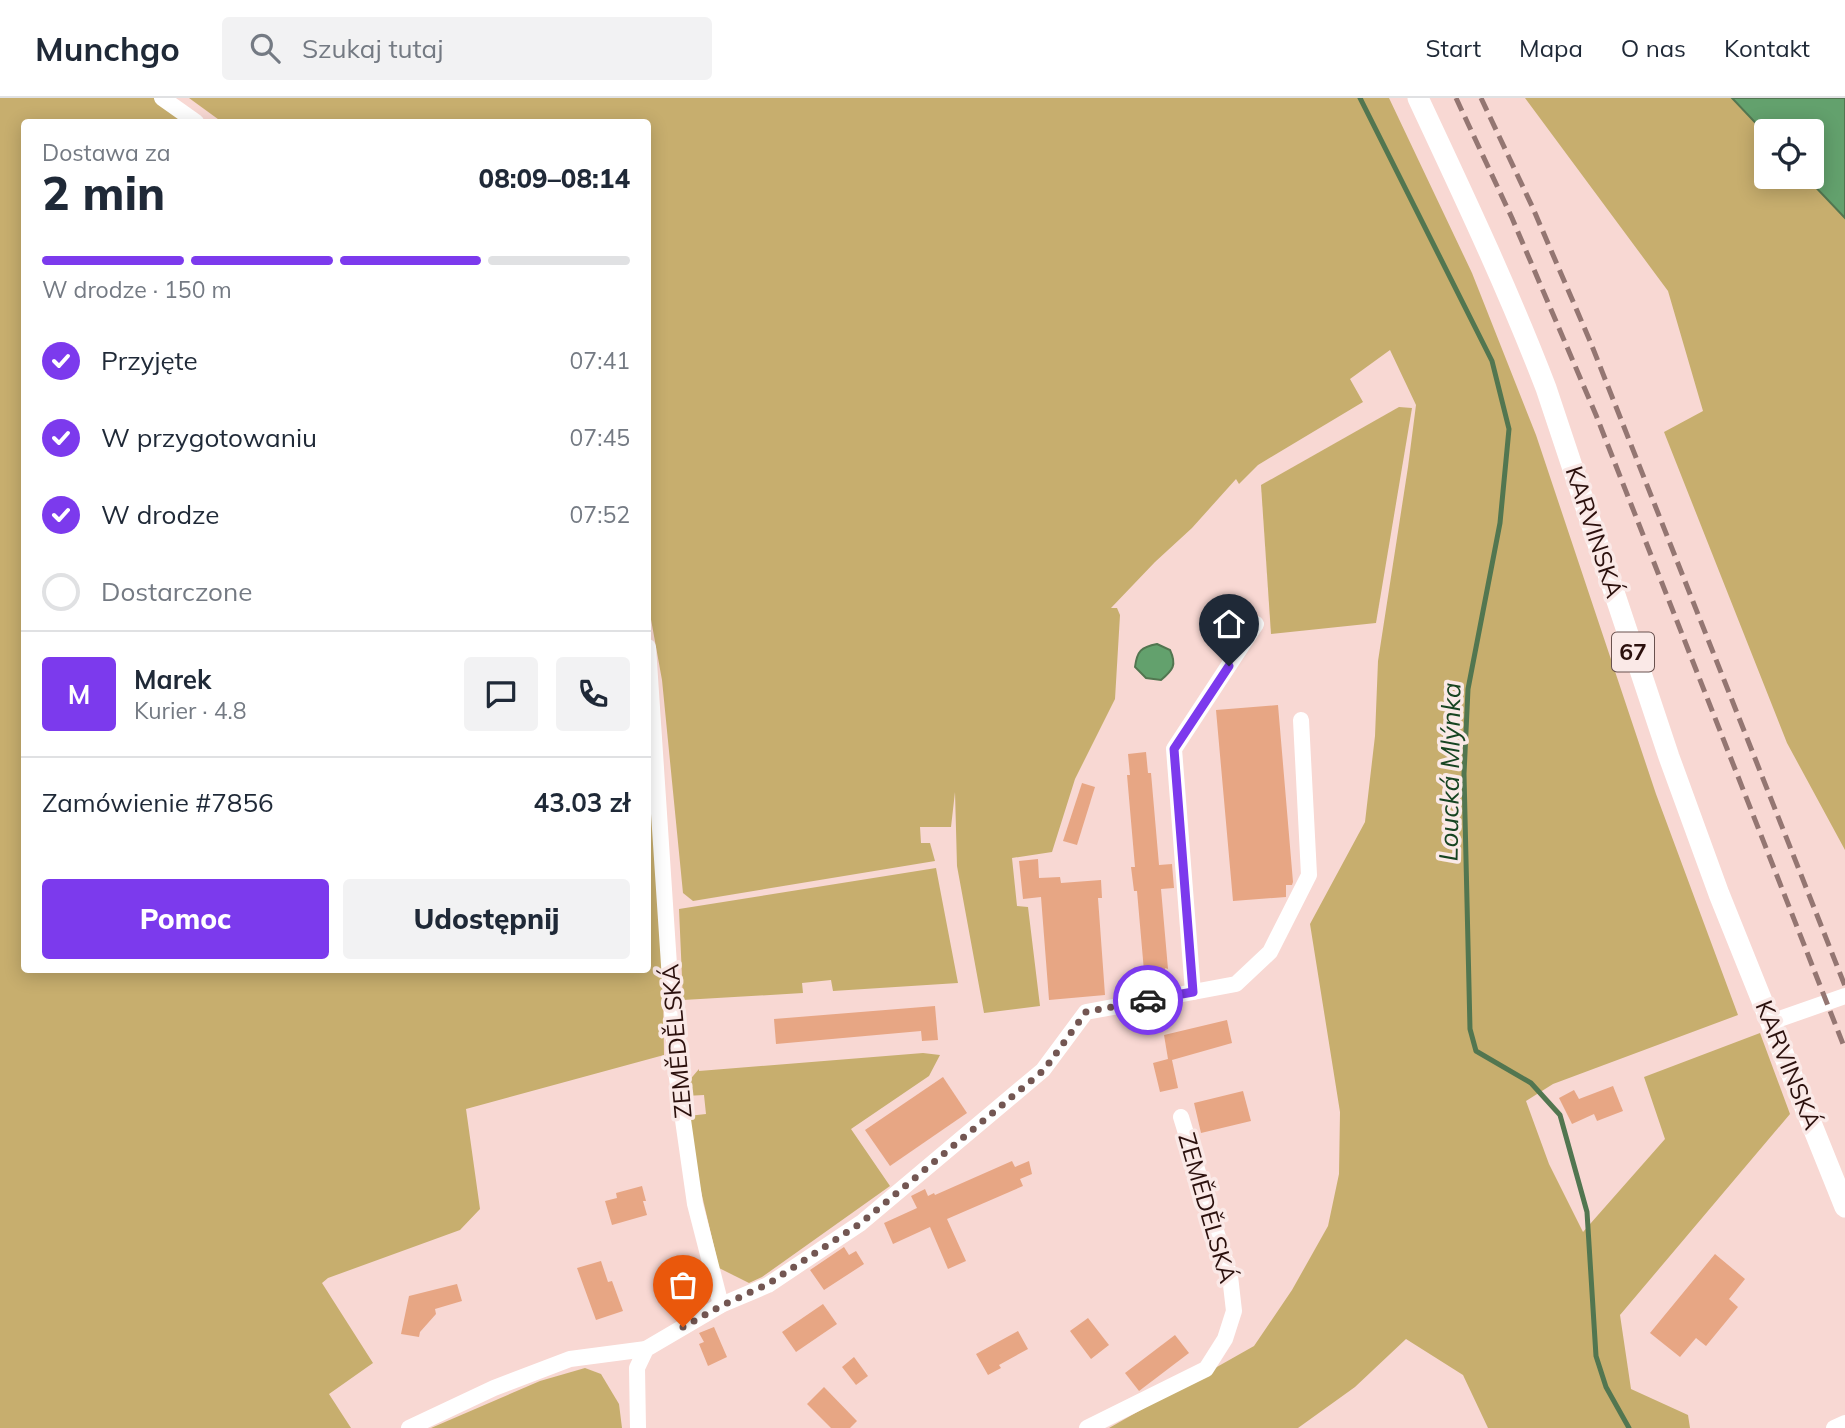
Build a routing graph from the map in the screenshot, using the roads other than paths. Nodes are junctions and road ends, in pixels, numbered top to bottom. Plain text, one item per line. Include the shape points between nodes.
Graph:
1 (162, 98) edge
2 (1418, 98) edge
3 (192, 119) edge
4 (1256, 624) dead end
5 (651, 692) edge
6 (1301, 720) dead end
7 (1193, 992) junction
8 (1845, 996) edge
9 (1771, 1022) junction
10 (1181, 1117) dead end
11 (1845, 1207) edge
12 (721, 1306) junction
13 (646, 1349) junction
14 (1845, 1423) edge
15 (410, 1428) edge
16 (638, 1428) edge
17 (1087, 1428) edge
18 (1833, 1428) edge

1 - 3 street
2 - 9 main road, KARVINSKÁ / 67 via 1525,333 1669,757
4 - 7 street via 1174,749
5 - 12 street, ZEMĚDĚLSKÁ via 676,1071 695,1204
6 - 7 street via 1309,875 1270,953 1236,984
7 - 12 street via 1086,1012 1044,1070 861,1223 768,1284
8 - 9 street
9 - 11 main road, KARVINSKÁ / 67
10 - 17 street, ZEMĚDĚLSKÁ via 1230,1276 1234,1311 1225,1339 1206,1369
12 - 13 street
13 - 15 street via 570,1359
13 - 16 street via 637,1368
14 - 18 street

